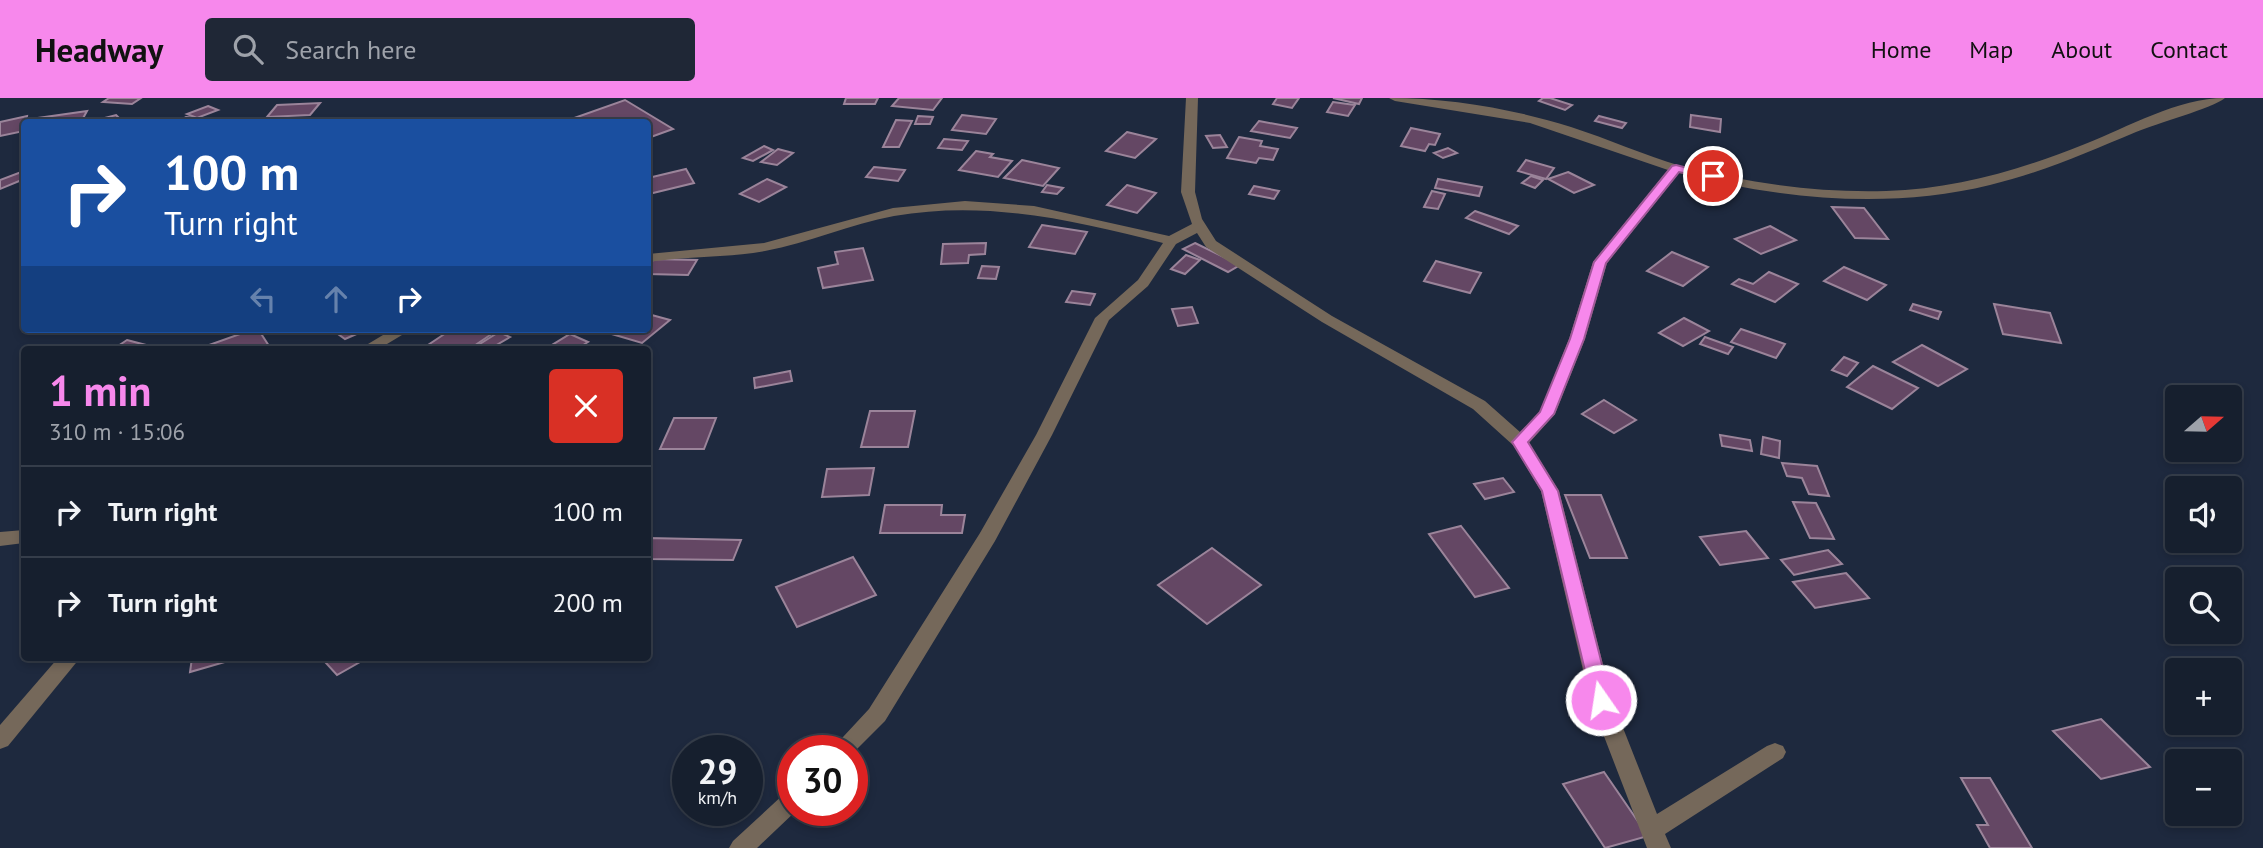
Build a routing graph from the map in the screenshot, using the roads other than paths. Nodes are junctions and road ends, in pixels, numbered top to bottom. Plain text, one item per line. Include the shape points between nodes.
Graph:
1 (1192, 98) edge
2 (1395, 98) edge
3 (2219, 98) edge
4 (1459, 102) edge
5 (1676, 168) junction
6 (1199, 226) junction
7 (1171, 241) junction
8 (651, 257) edge
9 (397, 333) edge
10 (373, 346) edge
11 (1520, 442) junction
12 (21, 537) edge
13 (0, 540) edge
14 (67, 661) edge
15 (857, 735) edge
16 (0, 740) edge
17 (1775, 752) dead end
18 (777, 815) edge
19 (1655, 839) edge
20 (741, 848) edge

1 - 6 street via 1187,178
2 - 4 street
3 - 5 street via 2173,111 2070,157 1954,189 1847,196
4 - 5 street via 1578,132
5 - 11 street via 1600,262 1577,339 1546,414
6 - 7 street
6 - 11 street via 1211,244 1257,276 1479,405
7 - 8 street via 1032,207 944,206 836,224 765,247
7 - 15 street via 1143,283 1104,318 988,536 877,715
9 - 10 street
11 - 19 street via 1550,491 1601,700
12 - 13 street
14 - 16 street
17 - 19 street
18 - 20 street

